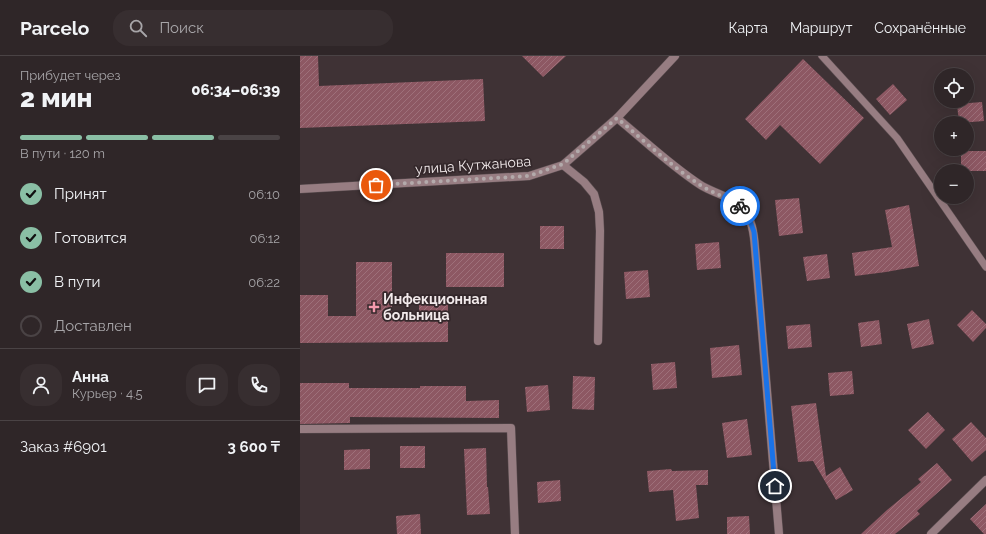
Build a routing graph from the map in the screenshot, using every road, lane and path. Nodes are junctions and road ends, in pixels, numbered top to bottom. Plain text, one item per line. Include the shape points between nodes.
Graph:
1 (675, 56) edge
2 (822, 56) edge
3 (617, 118) junction
4 (563, 164) junction
5 (300, 189) edge
6 (986, 267) edge
7 (598, 341) dead end
8 (300, 429) edge
9 (986, 480) edge
10 (515, 534) edge
11 (779, 534) edge
12 (931, 534) edge

1 - 3 street, улица Кутжанова
2 - 6 lane via 897,138
3 - 4 street, улица Кутжанова
3 - 11 street via 686,176 706,189 730,199 742,207 749,218 754,232
4 - 5 street, улица Кутжанова via 529,176
4 - 7 street via 594,194 599,212
8 - 10 street via 511,428
9 - 12 street

